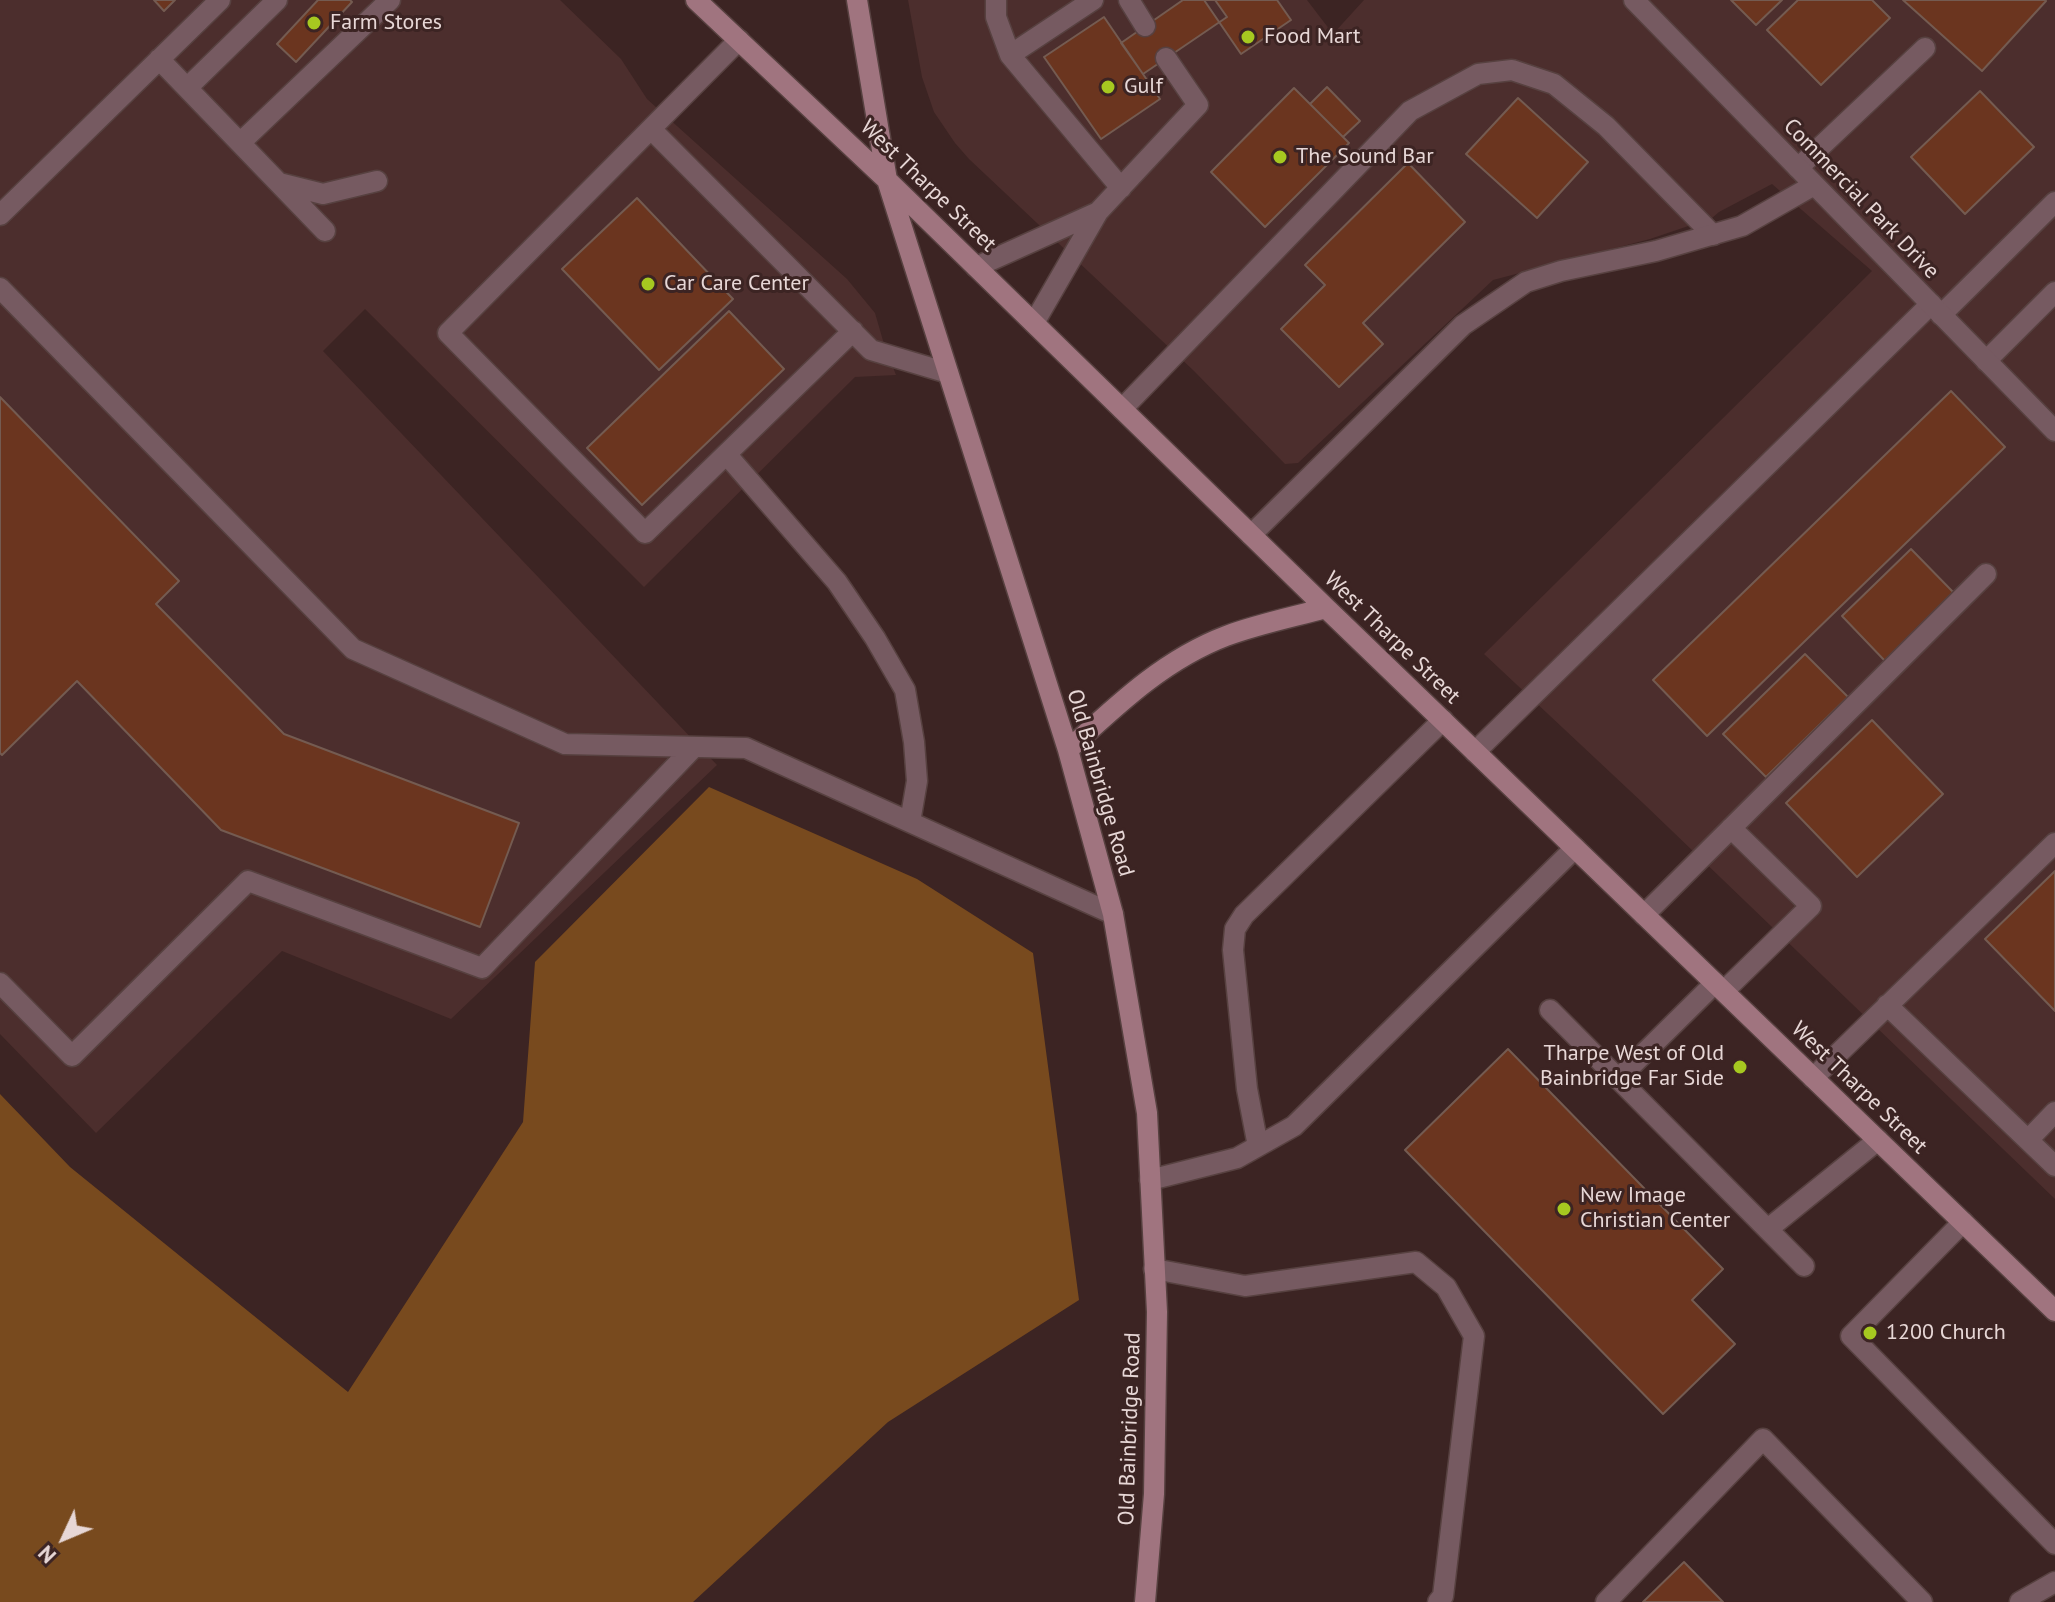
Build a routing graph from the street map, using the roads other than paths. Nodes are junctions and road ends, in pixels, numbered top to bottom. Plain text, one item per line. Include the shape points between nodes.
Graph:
1 (220, 0) edge
2 (277, 0) edge
3 (390, 0) edge
4 (696, 0) edge
5 (857, 0) edge
6 (996, 0) edge
7 (1093, 0) edge
8 (1129, 0) edge
9 (1634, 0) edge
10 (1145, 26) dead end
11 (739, 40) junction
12 (1925, 48) dead end
13 (1010, 55) junction
14 (1166, 58) dead end
15 (159, 59) junction
16 (187, 88) junction
17 (651, 129) junction
18 (240, 143) junction
19 (1798, 168) junction
20 (887, 180) junction
21 (377, 181) dead end
22 (279, 183) junction
23 (1814, 185) junction
24 (1121, 188) junction
25 (2055, 202) edge
26 (1098, 212) junction
27 (0, 215) edge
28 (325, 231) dead end
29 (1713, 235) junction
30 (976, 267) junction
31 (0, 288) edge
32 (2055, 292) edge
33 (1936, 310) junction
34 (1034, 323) junction
35 (853, 331) junction
36 (1986, 361) junction
37 (948, 373) junction
38 (1122, 409) junction
39 (2055, 431) edge
40 (727, 455) junction
41 (1251, 535) junction
42 (1986, 574) dead end
43 (1326, 608) junction
44 (1443, 720) junction
45 (694, 747) junction
46 (1068, 750) junction
47 (1475, 752) junction
48 (910, 822) junction
49 (1731, 828) junction
50 (2055, 843) edge
51 (1575, 848) junction
52 (1113, 914) junction
53 (1644, 915) junction
54 (0, 983) edge
55 (1719, 987) junction
56 (1887, 1005) junction
57 (1550, 1010) dead end
58 (1813, 1078) junction
59 (1618, 1079) junction
60 (2055, 1112) edge
61 (1878, 1140) junction
62 (2028, 1140) junction
63 (1258, 1146) junction
64 (2055, 1166) edge
65 (1150, 1180) junction
66 (1963, 1222) junction
67 (1768, 1229) junction
68 (1804, 1266) dead end
69 (1154, 1269) junction
70 (2055, 1311) edge
71 (2055, 1544) edge
72 (2055, 1582) edge
73 (1145, 1602) edge
74 (1438, 1602) edge
75 (1606, 1602) edge
76 (1922, 1602) edge
77 (2020, 1602) edge

1 - 15 street
2 - 16 street
3 - 18 street
4 - 11 main road, West Tharpe Street
5 - 20 main road, Old Bainbridge Road
6 - 13 street via 996,17
7 - 13 street
8 - 10 street
9 - 19 street, Commercial Park Drive
11 - 17 street
11 - 20 main road, West Tharpe Street
12 - 19 street
13 - 24 street
14 - 24 street via 1198,105
15 - 16 street
15 - 27 street
16 - 18 street
17 - 35 street
17 - 40 street via 448,333 645,533
18 - 22 street
19 - 23 street, Commercial Park Drive
20 - 30 main road, West Tharpe Street
20 - 37 main road, Old Bainbridge Road
21 - 22 street via 323,194
22 - 28 street
23 - 29 street via 1742,226
23 - 33 street, Commercial Park Drive
24 - 26 street
25 - 33 street
26 - 30 street
26 - 34 street
29 - 38 street via 1606,126 1554,84 1512,70 1478,74 1410,111
29 - 41 street via 1526,282 1463,325
30 - 34 main road, West Tharpe Street
31 - 45 street via 353,649 565,744
32 - 36 street
33 - 36 street, Commercial Park Drive
33 - 47 street
34 - 38 main road, West Tharpe Street
35 - 37 street via 871,350
35 - 40 street
36 - 39 street, Commercial Park Drive
37 - 46 main road, Old Bainbridge Road
38 - 41 main road, West Tharpe Street
40 - 48 street via 837,582 905,690 917,781
41 - 43 main road, West Tharpe Street
42 - 49 street
43 - 44 main road, West Tharpe Street
43 - 46 main road via 1226,636 1178,659 1135,689
44 - 47 main road, West Tharpe Street
44 - 63 street via 1235,929 1247,1089
45 - 48 street via 746,748
45 - 54 street via 482,968 248,881 72,1056
46 - 52 main road, Old Bainbridge Road
47 - 51 main road, West Tharpe Street
48 - 52 street
49 - 53 street
49 - 55 street via 1811,906
50 - 56 street
51 - 53 main road, West Tharpe Street
51 - 63 street via 1294,1126
52 - 65 main road, Old Bainbridge Road via 1147,1113
53 - 55 main road, West Tharpe Street
55 - 58 main road, West Tharpe Street
55 - 59 street
56 - 58 street
56 - 62 street
57 - 59 street
58 - 61 main road, West Tharpe Street
59 - 67 street
60 - 62 street
61 - 66 main road, West Tharpe Street
61 - 67 street
62 - 64 street
63 - 65 street via 1237,1158
65 - 69 main road, Old Bainbridge Road
66 - 70 main road, West Tharpe Street
66 - 71 street via 1851,1336
67 - 68 street
69 - 73 main road, Old Bainbridge Road via 1154,1494
69 - 74 street via 1245,1286 1416,1262 1446,1287 1474,1336 1443,1596
72 - 77 street
75 - 76 street via 1763,1439

